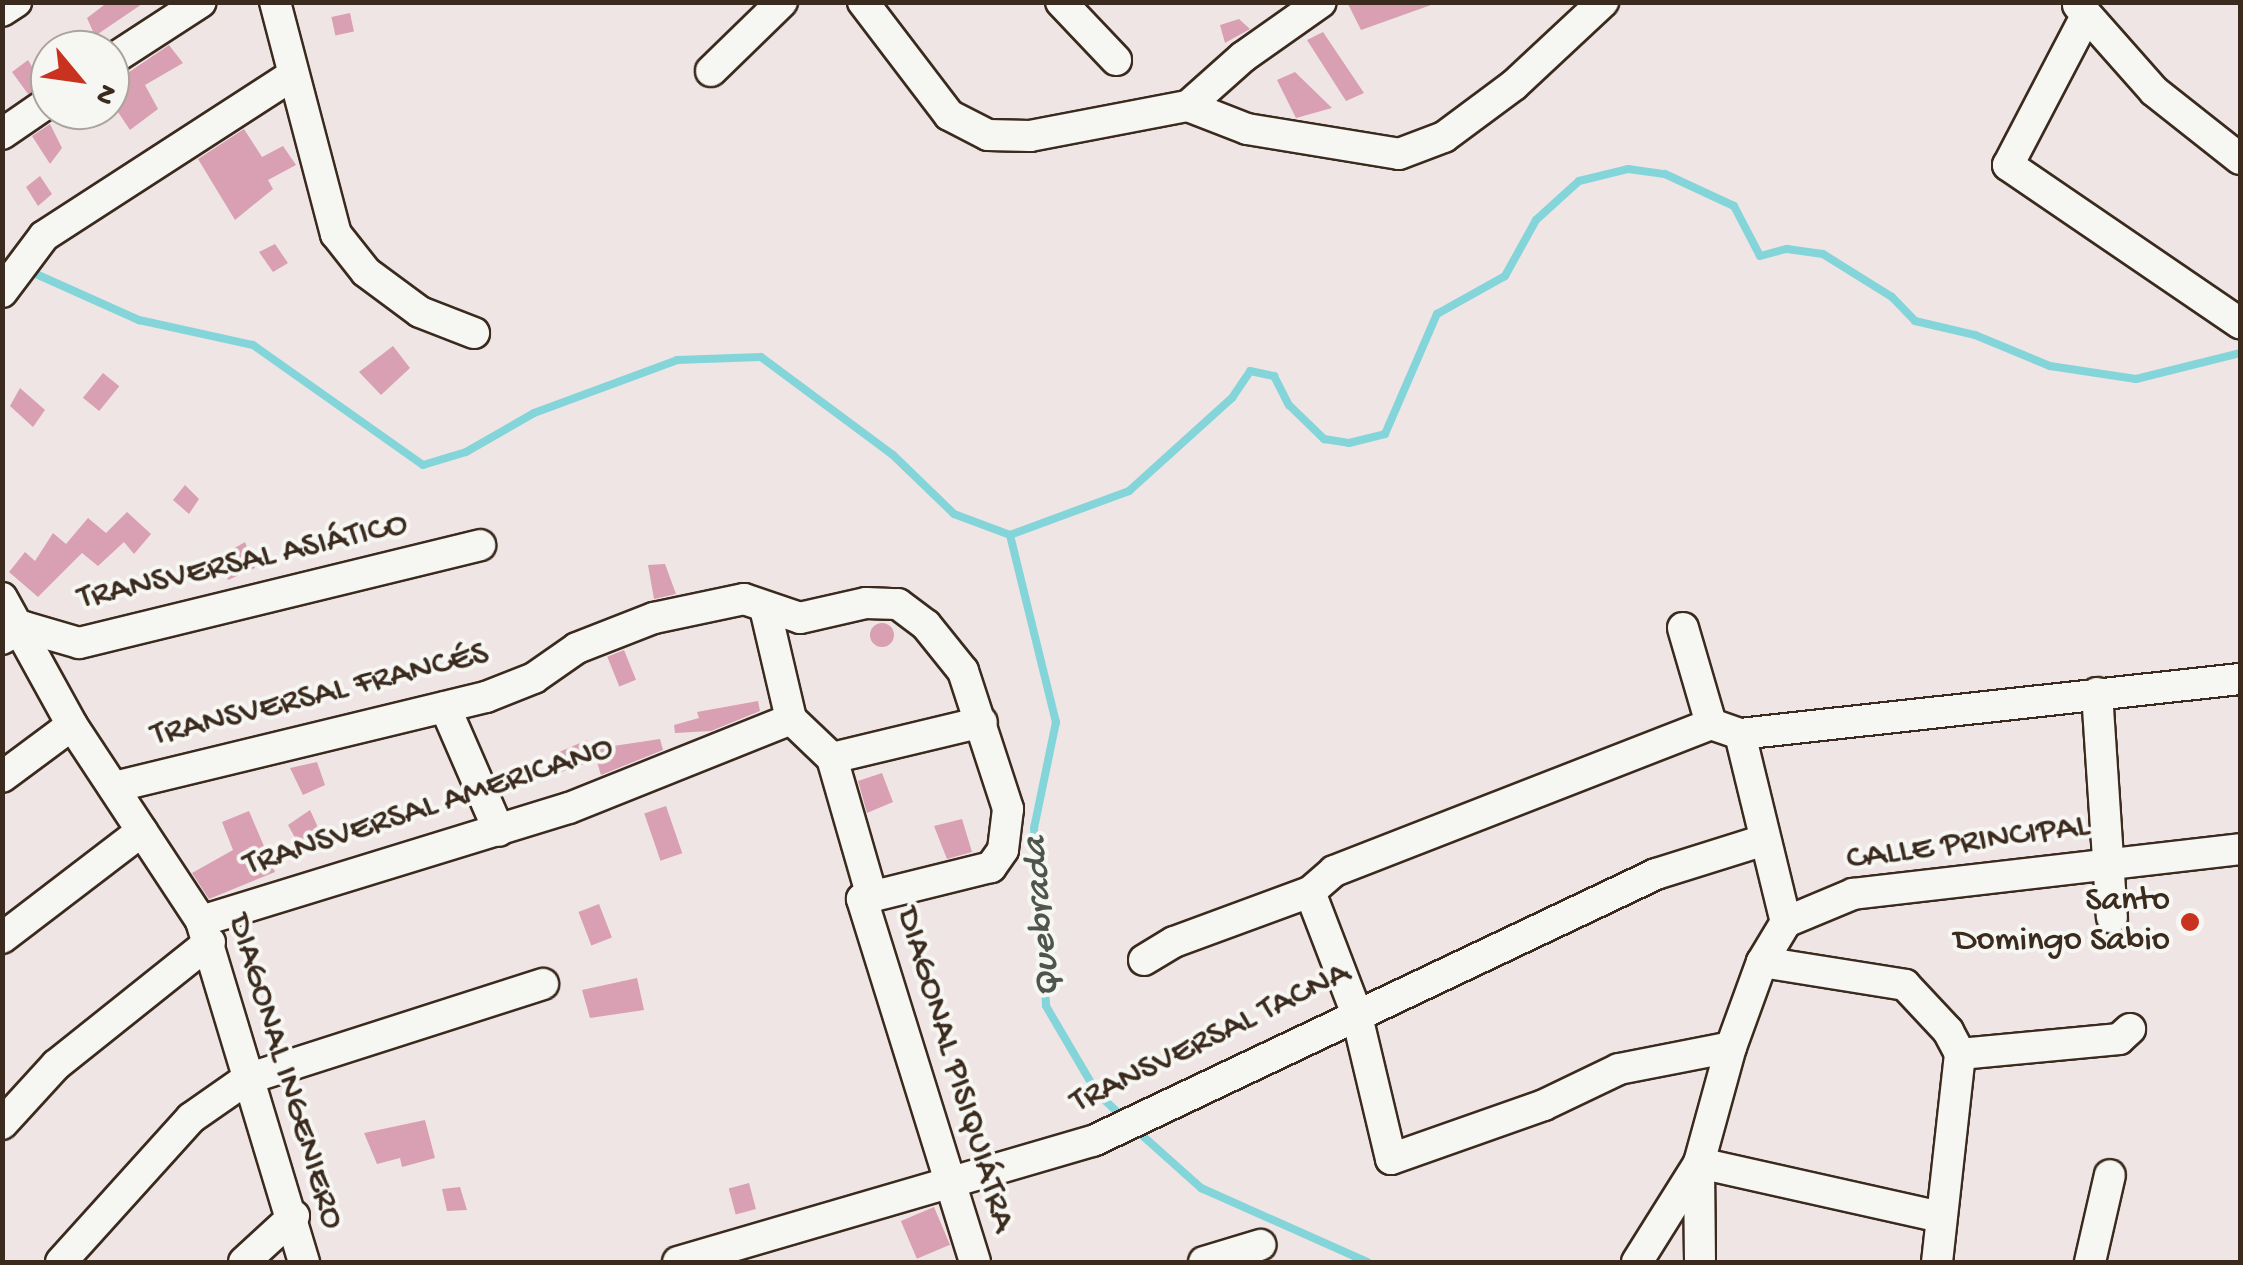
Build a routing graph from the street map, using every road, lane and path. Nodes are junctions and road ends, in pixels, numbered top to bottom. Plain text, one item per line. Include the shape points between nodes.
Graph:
1 (16, 2) edge
2 (201, 2) edge
3 (275, 2) edge
4 (782, 2) edge
5 (863, 2) edge
6 (1062, 2) edge
7 (1322, 2) edge
8 (1600, 3) edge
9 (2081, 10) edge
10 (2, 11) edge
11 (1288, 12) edge
12 (130, 47) edge
13 (1116, 60) dead end
14 (711, 71) dead end
15 (293, 75) junction
16 (1188, 106) junction
17 (30, 115) edge
18 (2, 134) edge
19 (2240, 159) edge
20 (13, 277) edge
21 (2240, 323) edge
22 (474, 332) dead end
23 (480, 545) dead end
24 (2, 598) edge
25 (764, 608) junction
26 (1683, 628) dead end
27 (13, 633) edge
28 (2240, 680) edge
29 (2098, 693) junction
30 (444, 707) junction
31 (791, 719) junction
32 (982, 722) junction
33 (72, 724) junction
34 (1726, 729) junction
35 (832, 758) junction
36 (2, 777) edge
37 (114, 786) junction
38 (142, 831) junction
39 (499, 831) junction
40 (1762, 841) junction
41 (2240, 849) edge
42 (2105, 861) junction
43 (1310, 892) junction
44 (867, 898) junction
45 (2112, 918) dead end
46 (1786, 922) junction
47 (205, 932) junction
48 (2, 938) edge
49 (1144, 960) dead end
50 (1762, 962) junction
51 (544, 984) dead end
52 (1356, 1012) junction
53 (2130, 1029) dead end
54 (1731, 1047) junction
55 (1960, 1054) junction
56 (247, 1080) junction
57 (2, 1124) edge
58 (1699, 1163) junction
59 (2110, 1175) dead end
60 (946, 1186) junction
61 (294, 1216) junction
62 (1941, 1217) junction
63 (1260, 1245) dead end
64 (61, 1262) edge
65 (244, 1262) edge
66 (304, 1262) edge
67 (678, 1262) edge
68 (975, 1262) edge
69 (1204, 1262) edge
70 (1636, 1262) edge
71 (1700, 1262) edge
72 (1936, 1262) edge
73 (2090, 1262) edge

1 - 10 street
2 - 12 street
3 - 15 street
4 - 14 street
5 - 16 street via 949,115 988,135 1030,136
6 - 13 street
7 - 11 street
8 - 16 street via 1514,86 1444,138 1399,154 1247,128
9 - 19 street via 2154,91
9 - 21 street via 2008,165
11 - 16 street
15 - 20 street via 44,236
15 - 22 street via 336,234 366,272 420,312
17 - 18 street
23 - 27 street, TRANSVERSAL ASIÁTICO via 79,643
24 - 27 street, DIAGONAL INGENIERO
25 - 30 street, TRANSVERSAL FRANCÉS via 744,599 654,618 577,648 534,678
25 - 31 street
25 - 32 street, TRANSVERSAL FRANCÉS via 800,618 898,604 926,625 963,671
26 - 34 street
27 - 33 street, DIAGONAL INGENIERO
28 - 29 street
29 - 34 street
29 - 42 street
30 - 37 street, TRANSVERSAL FRANCÉS
30 - 39 street
31 - 35 street
31 - 39 street, TRANSVERSAL AMERICANO
32 - 35 street
32 - 44 street via 1008,809 1003,850 991,867
33 - 36 street
33 - 37 street, DIAGONAL INGENIERO
34 - 40 street
34 - 43 street via 1334,871
35 - 44 street, DIAGONAL PISIQUIÁTRA
37 - 38 street, DIAGONAL INGENIERO
38 - 47 street, DIAGONAL INGENIERO
38 - 48 street
39 - 47 street, TRANSVERSAL AMERICANO
40 - 46 street
40 - 52 street, TRANSVERSAL TACNA via 1656,874
41 - 42 street, CALLE PRINCIPAL
42 - 45 street
42 - 46 street, CALLE PRINCIPAL via 1854,894
43 - 49 street via 1174,942
43 - 52 street
44 - 60 street, DIAGONAL PISIQUIÁTRA
46 - 50 street
47 - 56 street, DIAGONAL INGENIERO
47 - 57 street via 56,1065
50 - 54 street
50 - 55 street via 1905,985 1927,1003
51 - 56 street
52 - 54 street via 1392,1159 1544,1105 1619,1069
52 - 60 street, TRANSVERSAL TACNA via 1093,1141
53 - 55 street via 2119,1039
54 - 58 street
55 - 62 street
56 - 61 street, DIAGONAL INGENIERO
56 - 64 street via 191,1118
58 - 62 street
58 - 70 street
58 - 71 street
59 - 73 street
60 - 67 street, TRANSVERSAL TACNA
60 - 68 street, DIAGONAL PISIQUIÁTRA
61 - 65 street
61 - 66 street, DIAGONAL INGENIERO
62 - 72 street
63 - 69 street

